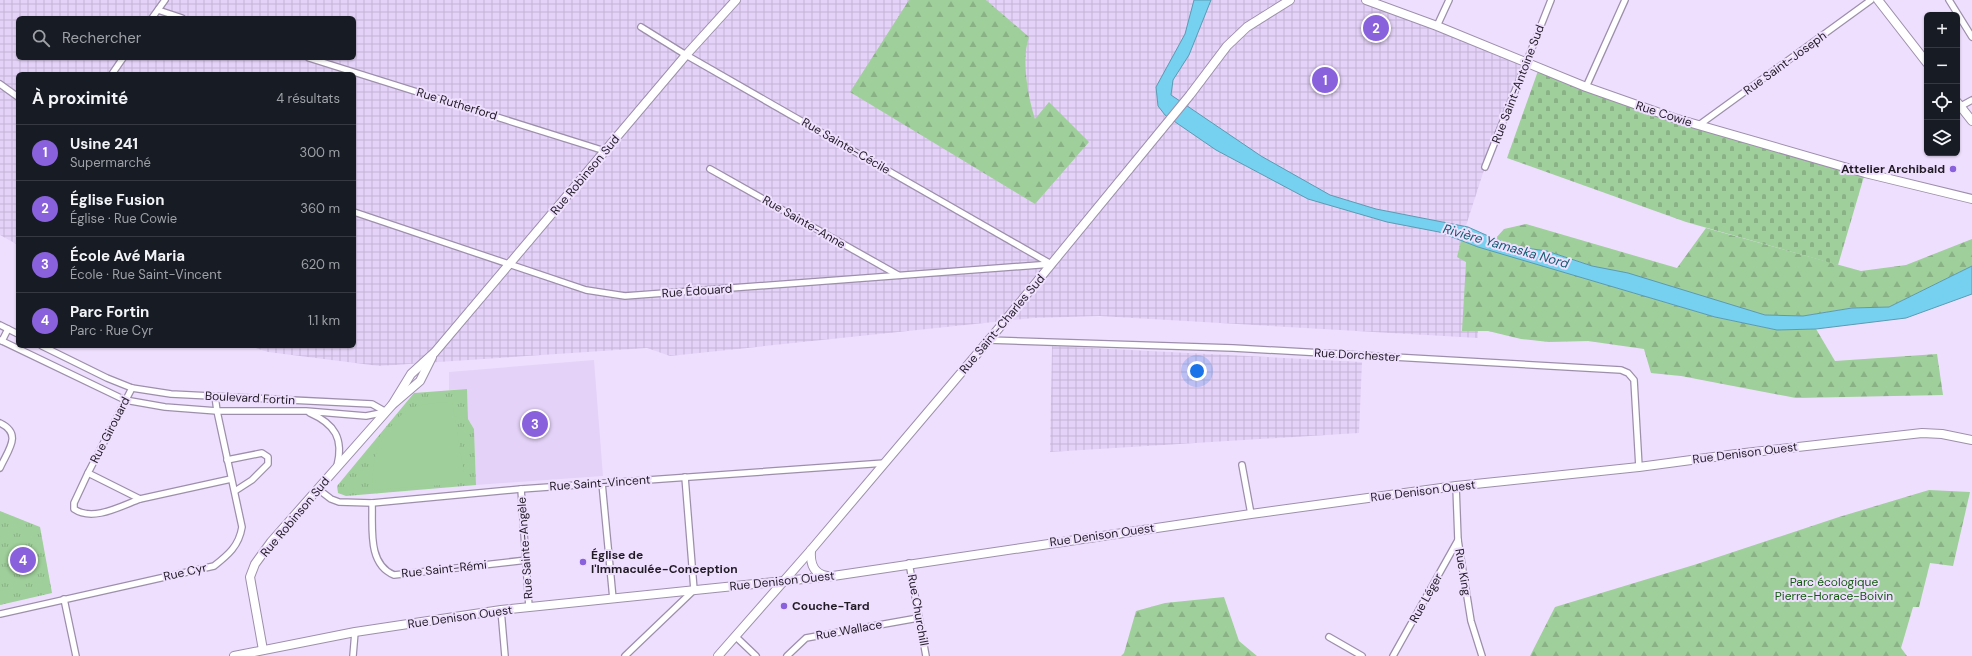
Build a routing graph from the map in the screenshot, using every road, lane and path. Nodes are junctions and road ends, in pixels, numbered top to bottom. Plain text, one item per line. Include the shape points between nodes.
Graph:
1 (165, 0) edge
2 (736, 0) edge
3 (1290, 0) edge
4 (1366, 0) edge
5 (1449, 0) edge
6 (1551, 0) edge
7 (1625, 0) edge
8 (1871, 0) edge
9 (1878, 0) edge
10 (1949, 0) edge
11 (158, 10) junction
12 (154, 16) edge
13 (176, 16) edge
14 (641, 26) dead end
15 (1437, 26) junction
16 (1972, 37) edge
17 (686, 55) junction
18 (1924, 59) edge
19 (122, 60) edge
20 (315, 60) edge
21 (1526, 62) junction
22 (113, 72) edge
23 (354, 72) edge
24 (356, 73) edge
25 (0, 84) edge
26 (1586, 87) junction
27 (16, 95) edge
28 (1972, 100) edge
29 (1960, 104) edge
30 (1960, 105) edge
31 (1972, 121) edge
32 (1699, 125) junction
33 (605, 151) junction
34 (1485, 167) dead end
35 (710, 169) dead end
36 (1972, 199) edge
37 (356, 213) edge
38 (510, 263) junction
39 (1052, 264) junction
40 (898, 275) junction
41 (0, 325) edge
42 (8, 329) junction
43 (16, 333) edge
44 (1, 340) edge
45 (988, 340) junction
46 (16, 347) edge
47 (18, 348) edge
48 (46, 348) edge
49 (435, 352) junction
50 (132, 388) junction
51 (215, 396) junction
52 (125, 400) junction
53 (392, 405) junction
54 (217, 411) junction
55 (306, 411) junction
56 (386, 412) junction
57 (0, 423) edge
58 (1972, 440) edge
59 (227, 460) junction
60 (885, 463) junction
61 (1242, 465) dead end
62 (1639, 467) junction
63 (0, 468) edge
64 (336, 469) junction
65 (88, 473) junction
66 (685, 477) junction
67 (232, 479) junction
68 (602, 483) junction
69 (1456, 486) junction
70 (318, 489) junction
71 (521, 489) junction
72 (235, 491) junction
73 (140, 499) junction
74 (372, 503) junction
75 (1251, 514) junction
76 (1458, 540) junction
77 (811, 550) junction
78 (527, 560) junction
79 (910, 564) junction
80 (833, 576) junction
81 (783, 581) junction
82 (694, 590) junction
83 (64, 599) junction
84 (613, 599) junction
85 (529, 607) junction
86 (501, 610) junction
87 (0, 614) edge
88 (918, 618) junction
89 (355, 632) junction
90 (735, 636) junction
91 (1329, 637) dead end
92 (263, 650) junction
93 (76, 656) edge
94 (234, 656) edge
95 (353, 656) edge
96 (505, 656) edge
97 (625, 656) edge
98 (718, 656) edge
99 (756, 656) edge
100 (787, 656) edge
101 (926, 656) edge
102 (1362, 656) edge
103 (1394, 656) edge
104 (1482, 656) edge

1 - 11 street
2 - 17 street, Rue Robinson Sud
3 - 39 street, Rue Saint-Charles Sud via 1247,27 1227,46
4 - 15 street, Rue Cowie
5 - 15 street
6 - 21 street, Rue Saint-Antoine Sud
7 - 26 street
8 - 32 street, Rue Saint-Joseph
9 - 18 street
10 - 16 street
11 - 12 street
11 - 13 street
14 - 17 street, Rue Sainte-Cécile
15 - 21 street, Rue Cowie
17 - 33 street, Rue Robinson Sud
17 - 39 street, Rue Sainte-Cécile
19 - 22 street
20 - 23 street, Rue Rutherford
21 - 26 street, Rue Cowie
21 - 34 street, Rue Saint-Antoine Sud
24 - 33 street, Rue Rutherford
25 - 27 street
26 - 32 street, Rue Cowie
28 - 29 street
30 - 31 street
32 - 36 street, Rue Cowie via 1873,176
33 - 38 street, Rue Robinson Sud
35 - 40 street, Rue Sainte-Anne
37 - 38 street, Rue Édouard
38 - 40 street, Rue Édouard via 586,290 625,296
38 - 49 street, Rue Robinson Sud
39 - 40 street, Rue Édouard
39 - 45 street, Rue Saint-Charles Sud
41 - 42 street
42 - 43 street
42 - 44 street, Boulevard Fortin
44 - 46 street, Boulevard Fortin
45 - 60 street, Rue Saint-Charles Sud
45 - 62 street, Rue Dorchester via 1233,348 1621,370 1628,372 1634,380
47 - 52 street, Boulevard Fortin
48 - 50 street, Boulevard Fortin
49 - 53 street, Rue Robinson Sud via 411,374
49 - 53 street, Rue Robinson Sud via 420,381
50 - 51 street, Boulevard Fortin via 171,394
50 - 52 street, Rue Girouard
51 - 54 street, Rue Cyr
51 - 56 street, Boulevard Fortin via 372,404
52 - 54 street, Boulevard Fortin via 165,407
52 - 65 street, Rue Girouard
53 - 56 street, Rue Robinson Sud
54 - 55 street, Boulevard Fortin
54 - 59 street, Rue Cyr
55 - 56 street, Boulevard Fortin via 366,416
55 - 64 street, Boulevard Fortin via 324,419 338,439 340,453
56 - 64 street, Rue Robinson Sud
57 - 63 street via 9,427 13,433 13,440
58 - 62 street, Rue Denison Ouest via 1922,433
59 - 67 street, Rue Cyr
59 - 72 street via 262,453 268,457 268,464 252,480
60 - 66 street, Rue Saint-Vincent
60 - 77 street, Rue Saint-Charles Sud
61 - 75 street
62 - 69 street, Rue Denison Ouest
64 - 70 street, Rue Robinson Sud
65 - 73 street, Rue Girouard
65 - 73 street, Rue Girouard via 74,503 74,509 79,512 98,514
66 - 68 street, Rue Saint-Vincent
66 - 82 street
67 - 72 street, Rue Cyr
67 - 73 street, Rue Girouard
68 - 71 street, Rue Saint-Vincent
68 - 84 street
69 - 75 street, Rue Denison Ouest
69 - 76 street, Rue King
70 - 74 street, Rue Saint-Vincent via 339,502
70 - 92 street, Rue Robinson Sud via 271,542 255,564 250,577
71 - 74 street, Rue Saint-Vincent
71 - 78 street, Rue Sainte-Angèle
72 - 83 street, Rue Cyr via 242,527 240,539 229,554 214,566
74 - 78 street, Rue Saint-Rémi via 377,562 386,572 394,575
75 - 79 street, Rue Denison Ouest
76 - 103 street, Rue Léger
76 - 104 street, Rue King via 1471,622
77 - 80 street via 810,560 814,570 821,575
77 - 81 street, Rue Saint-Charles Sud
78 - 85 street, Rue Sainte-Angèle
79 - 80 street, Rue Denison Ouest
79 - 88 street, Rue Churchill
80 - 81 street, Rue Denison Ouest
81 - 82 street, Rue Denison Ouest
81 - 90 street, Rue Saint-Charles Sud
82 - 84 street, Rue Denison Ouest
82 - 97 street
83 - 87 street, Rue Cyr
83 - 93 street
84 - 85 street, Rue Denison Ouest
85 - 86 street, Rue Denison Ouest
86 - 89 street, Rue Denison Ouest
86 - 96 street
88 - 100 street, Rue Wallace via 806,638
88 - 101 street, Rue Churchill
89 - 92 street, Rue Denison Ouest
89 - 95 street
90 - 98 street, Rue Saint-Charles Sud
90 - 99 street
91 - 102 street
92 - 94 street, Rue Denison Ouest

